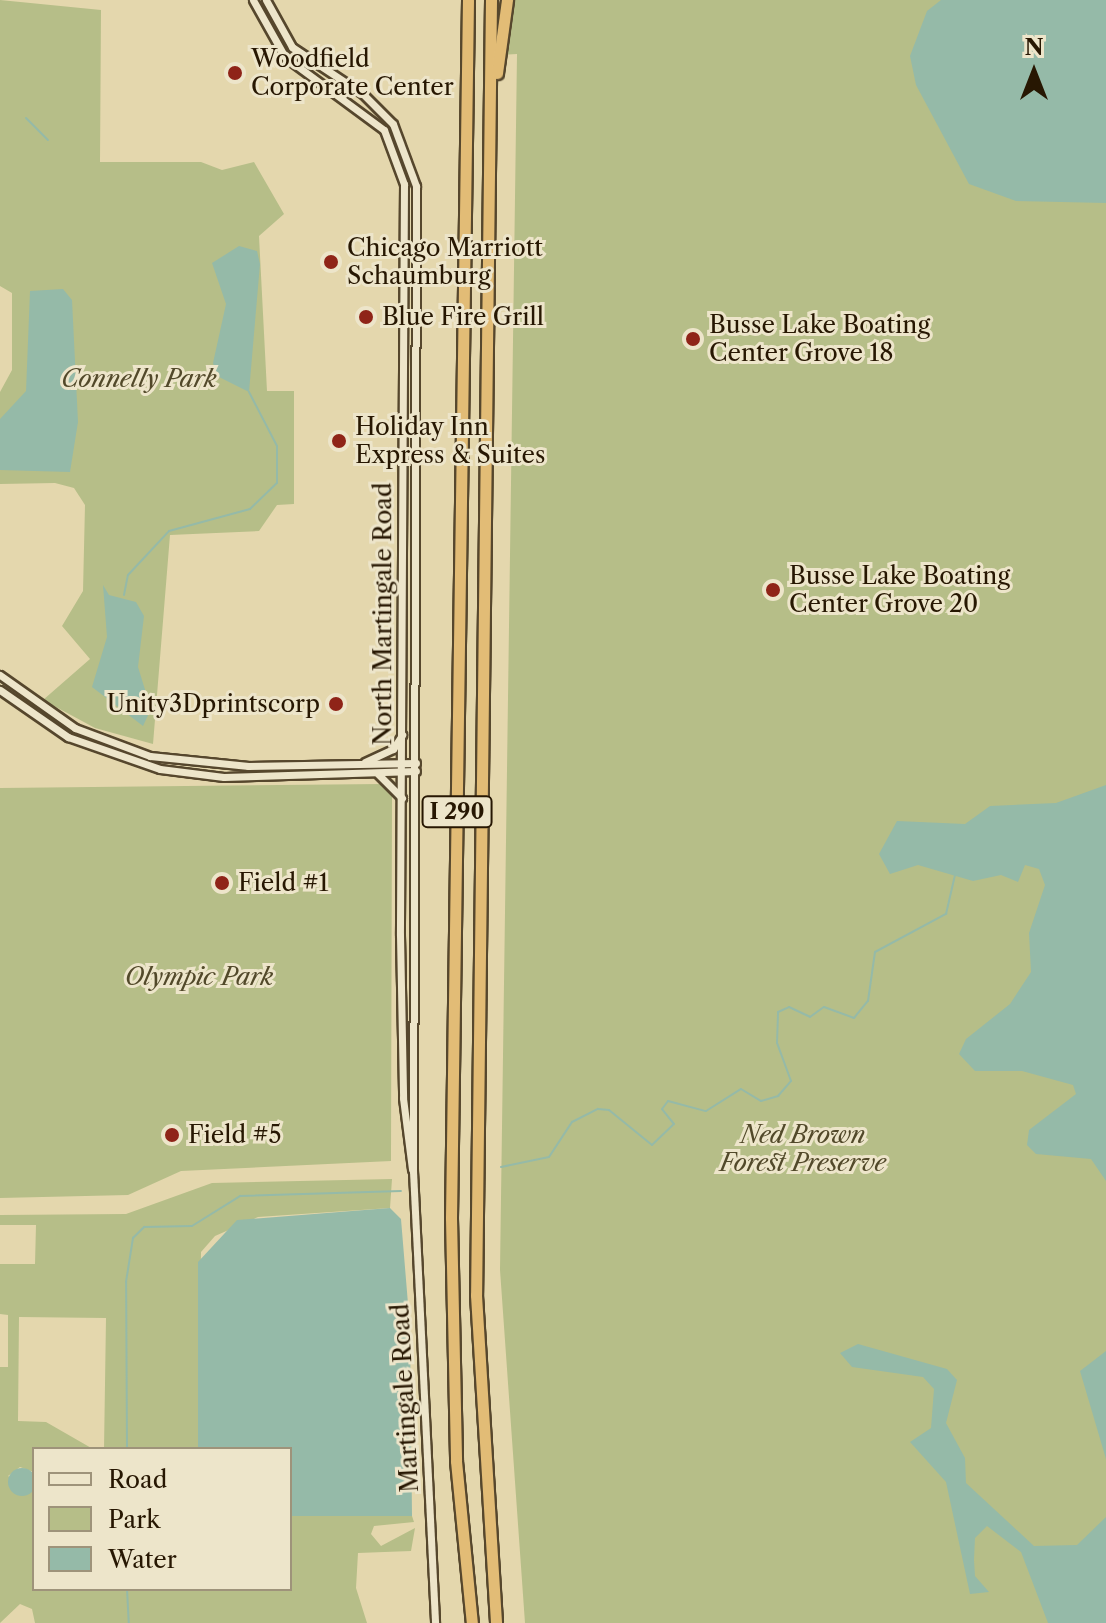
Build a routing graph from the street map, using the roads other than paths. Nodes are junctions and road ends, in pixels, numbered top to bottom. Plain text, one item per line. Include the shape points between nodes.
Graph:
1 (253, 0) edge
2 (266, 0) edge
3 (468, 0) edge
4 (491, 0) edge
5 (507, 0) edge
6 (492, 113) junction
7 (0, 675) edge
8 (0, 690) edge
9 (403, 733) junction
10 (359, 764) junction
11 (403, 767) junction
12 (416, 767) junction
13 (372, 771) junction
14 (402, 798) junction
15 (413, 1171) junction
16 (435, 1623) edge
17 (472, 1623) edge
18 (496, 1623) edge

1 - 9 street, North Martingale Road via 285,57 368,112 401,168
2 - 12 street, North Martingale Road via 292,47 363,94 393,124 414,172
3 - 17 highway, I 290 via 451,1218 456,1461
4 - 6 highway, I 290
5 - 6 highway
6 - 18 highway, I 290 via 476,1295
7 - 10 street via 75,728 150,756 248,766
8 - 13 street via 68,737 160,769 224,777
9 - 10 street via 393,749
9 - 11 street, North Martingale Road
10 - 11 street
11 - 12 street
11 - 13 street
11 - 14 street, Martingale Road
12 - 15 street, Martingale Road
13 - 14 street via 392,781
14 - 15 street, Martingale Road via 402,1064
15 - 16 street, Martingale Road

